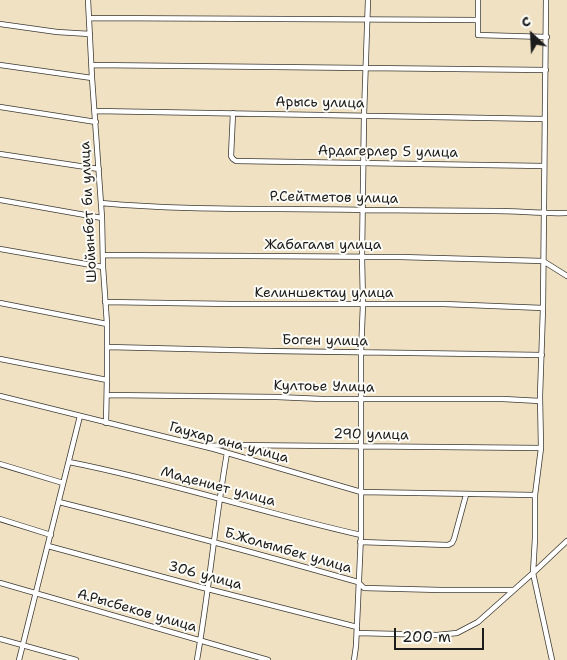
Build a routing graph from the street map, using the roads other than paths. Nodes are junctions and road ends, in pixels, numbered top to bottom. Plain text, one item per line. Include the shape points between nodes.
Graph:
1 (88, 0) edge
2 (368, 0) edge
3 (478, 0) edge
4 (546, 0) edge
5 (90, 18) junction
6 (367, 20) junction
7 (477, 20) junction
8 (0, 24) edge
9 (90, 34) junction
10 (547, 37) junction
11 (0, 65) edge
12 (92, 65) junction
13 (366, 68) junction
14 (546, 70) junction
15 (92, 78) junction
16 (0, 107) edge
17 (96, 111) junction
18 (233, 113) junction
19 (364, 115) junction
20 (545, 119) junction
21 (96, 122) junction
22 (0, 154) edge
23 (364, 163) junction
24 (544, 166) junction
25 (99, 169) junction
26 (0, 200) edge
27 (101, 203) junction
28 (363, 210) junction
29 (567, 213) edge
30 (544, 214) junction
31 (102, 218) junction
32 (0, 248) edge
33 (103, 255) junction
34 (362, 257) junction
35 (543, 260) junction
36 (103, 267) junction
37 (567, 276) edge
38 (105, 302) junction
39 (0, 304) edge
40 (363, 304) junction
41 (543, 308) junction
42 (107, 324) junction
43 (107, 347) junction
44 (361, 352) junction
45 (542, 355) junction
46 (0, 360) edge
47 (107, 380) junction
48 (107, 395) junction
49 (0, 396) edge
50 (361, 398) junction
51 (540, 401) junction
52 (80, 416) junction
53 (106, 423) junction
54 (201, 446) junction
55 (361, 446) junction
56 (541, 448) junction
57 (227, 453) junction
58 (69, 462) junction
59 (0, 464) edge
60 (63, 483) junction
61 (361, 492) junction
62 (466, 495) junction
63 (535, 495) junction
64 (219, 499) junction
65 (59, 502) junction
66 (0, 519) edge
67 (51, 535) junction
68 (361, 535) junction
69 (567, 541) edge
70 (215, 542) junction
71 (360, 542) junction
72 (48, 546) junction
73 (533, 573) junction
74 (358, 582) junction
75 (0, 583) edge
76 (208, 588) junction
77 (513, 590) junction
78 (36, 594) junction
79 (357, 626) junction
80 (357, 633) junction
81 (0, 639) edge
82 (200, 640) junction
83 (23, 646) junction
84 (19, 660) edge
85 (76, 660) edge
86 (197, 660) edge
87 (268, 660) edge
88 (354, 660) edge
89 (552, 660) edge

1 - 5 street, Шойынбет би улица
2 - 6 street
3 - 7 street
4 - 10 street
5 - 6 street
5 - 9 street, Шойынбет би улица
6 - 7 street
6 - 13 street
7 - 10 street via 478,35
8 - 9 street
9 - 12 street, Шойынбет би улица
10 - 14 street
11 - 15 street
12 - 13 street
12 - 15 street, Шойынбет би улица
13 - 14 street
13 - 19 street
14 - 20 street
15 - 17 street, Шойынбет би улица
16 - 21 street
17 - 18 street, Арысь улица
17 - 21 street, Шойынбет би улица
18 - 19 street, Арысь улица
18 - 23 street, Ардагерлер 5 улица via 231,156 236,161
19 - 20 street, Арысь улица
19 - 23 street
20 - 24 street
21 - 25 street, Шойынбет би улица
22 - 25 street
23 - 24 street, Ардагерлер 5 улица
23 - 28 street
24 - 30 street
25 - 27 street, Шойынбет би улица
26 - 31 street
27 - 28 street, Р.Сейтметов улица via 188,208
27 - 31 street, Шойынбет би улица
28 - 30 street, Р.Сейтметов улица
28 - 34 street
29 - 30 street, Р.Сейтметов улица
30 - 35 street
31 - 33 street, Шойынбет би улица
32 - 36 street
33 - 34 street, Жабагалы улица
33 - 36 street, Шойынбет би улица
34 - 35 street, Жабагалы улица
34 - 40 street
35 - 37 street
35 - 41 street
36 - 38 street, Шойынбет би улица
38 - 40 street, Келиншектау улица
38 - 42 street, Шойынбет би улица
39 - 42 street
40 - 41 street, Келиншектау улица
40 - 44 street
41 - 45 street
42 - 43 street, Шойынбет би улица
43 - 44 street, Боген улица
43 - 47 street, Шойынбет би улица
44 - 45 street, Боген улица
44 - 50 street
45 - 51 street
46 - 47 street
47 - 48 street, Шойынбет би улица
48 - 50 street, Култоье Улица
48 - 53 street, Шойынбет би улица
49 - 52 street, Гаухар ана улица
50 - 51 street, Култоье Улица
50 - 55 street
51 - 56 street
52 - 53 street, Гаухар ана улица
52 - 58 street
53 - 54 street, Гаухар ана улица
54 - 55 street, 290 улица
54 - 57 street, Гаухар ана улица
55 - 56 street, 290 улица
55 - 61 street
56 - 63 street
57 - 61 street, Гаухар ана улица
57 - 64 street
58 - 60 street
58 - 64 street, Мадениет улица
59 - 60 street
60 - 65 street
61 - 62 street, Гаухар ана улица
61 - 68 street
62 - 63 street, Гаухар ана улица
62 - 71 street via 454,539 448,545
63 - 73 street
64 - 68 street, Мадениет улица
64 - 70 street
65 - 67 street
65 - 70 street, Б.Жолымбек улица
66 - 67 street
67 - 72 street
68 - 71 street
69 - 73 street
70 - 74 street, Б.Жолымбек улица
70 - 76 street
71 - 74 street
72 - 76 street, 306 улица
72 - 78 street
73 - 77 street
73 - 89 street
74 - 77 street, Б.Жолымбек улица via 364,588
74 - 79 street
75 - 78 street, А.Рысбеков улица
76 - 79 street, 306 улица
76 - 82 street
77 - 80 street via 478,622 457,633 437,636
78 - 82 street, А.Рысбеков улица
78 - 83 street
79 - 80 street
80 - 88 street
81 - 83 street
82 - 86 street
82 - 87 street, А.Рысбеков улица
83 - 84 street
83 - 85 street

